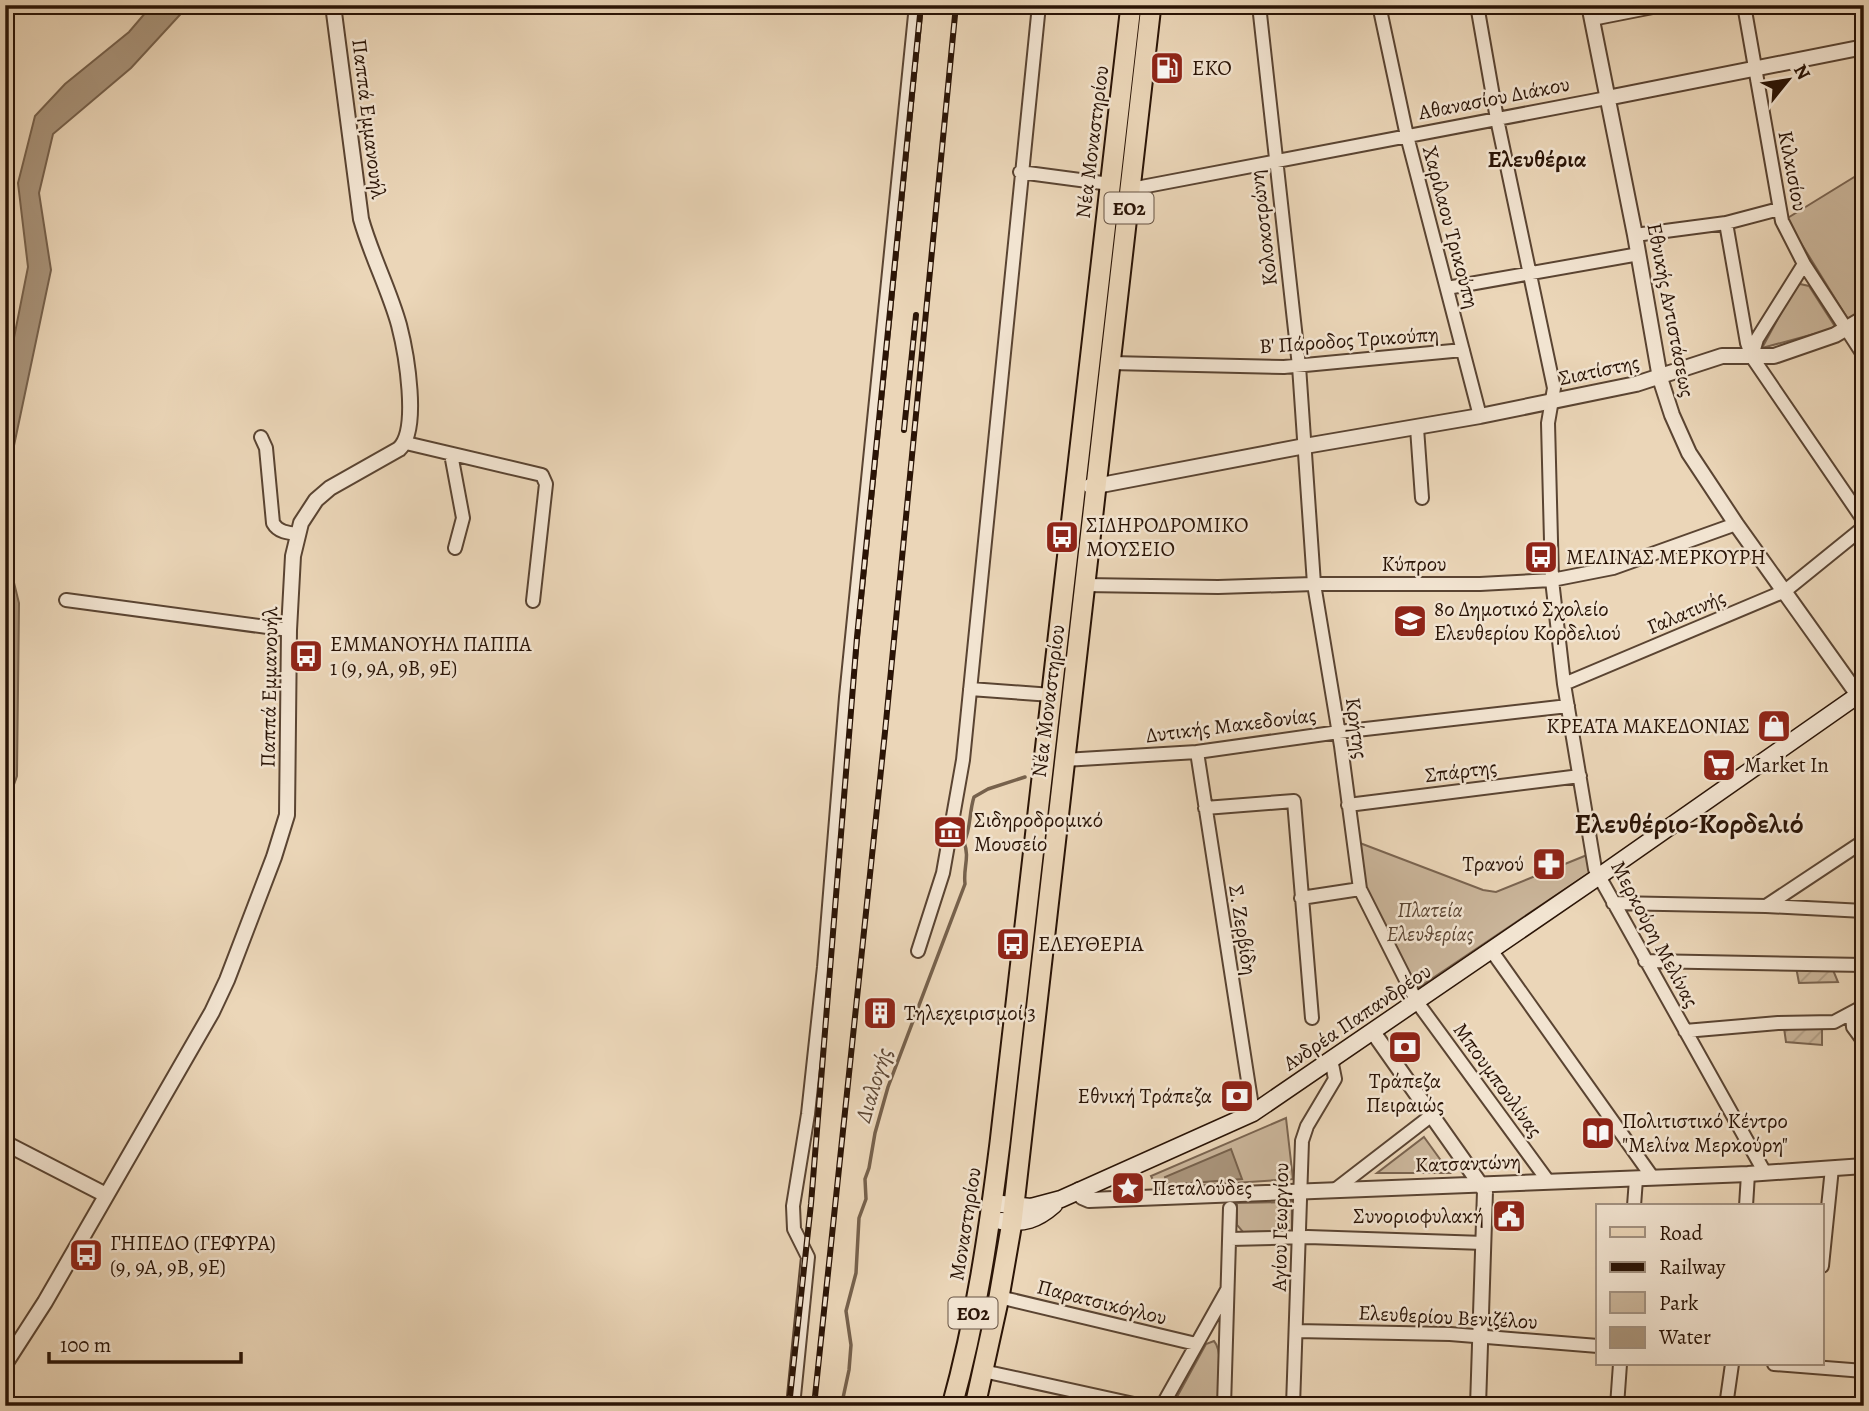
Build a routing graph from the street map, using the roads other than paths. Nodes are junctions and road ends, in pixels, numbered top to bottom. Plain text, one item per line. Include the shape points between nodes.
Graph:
1 (333, 5) edge
2 (916, 5) edge
3 (1039, 5) edge
4 (1131, 5) edge
5 (1152, 5) edge
6 (1259, 5) edge
7 (1379, 5) edge
8 (1478, 5) edge
9 (1664, 5) edge
10 (1744, 5) edge
11 (1590, 12) edge
12 (1864, 47) edge
13 (1756, 68) junction
14 (1607, 98) junction
15 (1497, 119) junction
16 (1407, 136) junction
17 (1275, 161) junction
18 (1020, 172) junction
19 (1111, 184) junction
20 (1131, 189) junction
21 (1779, 209) junction
22 (1726, 223) junction
23 (1635, 235) junction
24 (1639, 254) junction
25 (1804, 264) junction
26 (1531, 273) junction
27 (1447, 288) junction
28 (1864, 318) edge
29 (1845, 330) junction
30 (1464, 350) junction
31 (1864, 356) edge
32 (1752, 357) junction
33 (1111, 363) junction
34 (1299, 366) junction
35 (1660, 378) junction
36 (1553, 401) junction
37 (1480, 416) junction
38 (1417, 428) junction
39 (261, 437) dead end
40 (406, 443) junction
41 (1305, 446) junction
42 (451, 454) junction
43 (1076, 484) junction
44 (1096, 486) junction
45 (1422, 498) dead end
46 (1864, 521) edge
47 (1736, 524) junction
48 (1864, 527) edge
49 (298, 534) junction
50 (455, 548) dead end
51 (1552, 580) junction
52 (1314, 584) junction
53 (1084, 585) junction
54 (1785, 591) junction
55 (66, 600) dead end
56 (533, 601) dead end
57 (289, 630) junction
58 (1564, 684) junction
59 (970, 689) junction
60 (1861, 693) edge
61 (1052, 695) junction
62 (1568, 706) junction
63 (1339, 732) junction
64 (1196, 752) junction
65 (1065, 760) junction
66 (1580, 776) junction
67 (1348, 805) junction
68 (1205, 808) junction
69 (1864, 841) edge
70 (1598, 877) junction
71 (1360, 889) junction
72 (1301, 898) junction
73 (1613, 903) junction
74 (1766, 906) junction
75 (1864, 911) edge
76 (1491, 950) junction
77 (918, 951) dead end
78 (1645, 961) junction
79 (1864, 965) edge
80 (1417, 1002) junction
81 (1858, 1009) edge
82 (1312, 1018) dead end
83 (1685, 1031) junction
84 (1373, 1032) junction
85 (1863, 1039) edge
86 (1331, 1059) junction
87 (1253, 1112) junction
88 (1432, 1115) junction
89 (1002, 1131) joint
90 (5, 1143) edge
91 (1864, 1166) edge
92 (1832, 1168) junction
93 (1765, 1173) junction
94 (1748, 1174) junction
95 (1653, 1178) junction
96 (1636, 1179) junction
97 (1548, 1181) junction
98 (1480, 1183) junction
99 (1336, 1189) junction
100 (1079, 1190) junction
101 (1300, 1191) junction
102 (106, 1195) junction
103 (1634, 1204) edge
104 (1746, 1204) edge
105 (1230, 1208) dead end
106 (991, 1211) junction
107 (1013, 1214) junction
108 (1300, 1237) junction
109 (1230, 1239) junction
110 (1484, 1243) junction
111 (1824, 1246) edge
112 (1228, 1289) junction
113 (999, 1297) junction
114 (1296, 1331) junction
115 (1482, 1336) junction
116 (1196, 1344) junction
117 (1596, 1346) edge
118 (5, 1364) edge
119 (1620, 1366) edge
120 (1732, 1366) edge
121 (1820, 1366) edge
122 (983, 1371) junction
123 (1864, 1371) edge
124 (793, 1406) edge
125 (952, 1406) edge
126 (975, 1406) edge
127 (1143, 1406) edge
128 (1162, 1406) edge
129 (1224, 1406) edge
130 (1293, 1406) edge
131 (1478, 1406) edge
132 (1617, 1406) edge
133 (1726, 1406) edge

1 - 40 street, Παππά Εμμανουήλ via 361,219 404,344 411,410
2 - 124 street via 846,697 824,967 793,1206 794,1228 807,1257
3 - 18 street
4 - 19 main road, Νέα Μοναστηρίου / ΕΟ2
5 - 20 main road, Νέα Μοναστηρίου / ΕΟ2
6 - 17 street, Κολοκοτρώνη
7 - 16 street, Χαρίλαου Τρικούπη
8 - 15 street, Μερκούρη Μελίνας
9 - 11 street
10 - 13 street, Κιλκισίου
11 - 14 street, Εθνικής Αντιστάσεως
12 - 13 street, Αθανασίου Διάκου
13 - 14 street, Αθανασίου Διάκου
13 - 21 street, Κιλκισίου
14 - 15 street, Αθανασίου Διάκου
14 - 23 street, Εθνικής Αντιστάσεως
15 - 16 street, Αθανασίου Διάκου
15 - 26 street, Μερκούρη Μελίνας
16 - 17 street, Αθανασίου Διάκου
16 - 27 street, Χαρίλαου Τρικούπη
17 - 20 street, Αθανασίου Διάκου
17 - 34 street, Κολοκοτρώνη
18 - 19 street
18 - 59 street
19 - 43 main road, Νέα Μοναστηρίου / ΕΟ2
20 - 33 main road, Νέα Μοναστηρίου / ΕΟ2
21 - 22 street
21 - 25 street, Κιλκισίου
22 - 23 street
22 - 32 street
23 - 24 street, Εθνικής Αντιστάσεως
24 - 26 street
24 - 35 street, Εθνικής Αντιστάσεως
25 - 29 street, Κιλκισίου
25 - 32 street via 1757,339
26 - 27 street
26 - 36 street, Μερκούρη Μελίνας
27 - 30 street, Χαρίλαου Τρικούπη
28 - 29 street, Σιατίστης
29 - 31 street, Κιλκισίου
29 - 32 street, Σιατίστης via 1780,355
30 - 34 street, Β' Πάροδος Τρικούπη
30 - 37 street, Χαρίλαου Τρικούπη
32 - 35 street, Σιατίστης via 1717,357
32 - 46 street
33 - 34 street, Β' Πάροδος Τρικούπη
33 - 44 main road, Νέα Μοναστηρίου / ΕΟ2
34 - 41 street, Κολοκοτρώνη
35 - 36 street, Σιατίστης
35 - 47 street, Εθνικής Αντιστάσεως via 1689,453
36 - 37 street, Σιατίστης
36 - 51 street, Μερκούρη Μελίνας via 1548,423
37 - 38 street, Σιατίστης
38 - 41 street, Σιατίστης
38 - 45 street
39 - 49 street via 266,448 272,523 286,533
40 - 42 street
40 - 49 street, Παππά Εμμανουήλ via 330,488 306,512
41 - 44 street, Σιατίστης
41 - 52 street, Κρήτης
42 - 50 street via 463,518
42 - 56 street via 540,473 545,478
43 - 44 street, Σιατίστης
43 - 61 main road, Νέα Μοναστηρίου / ΕΟ2
44 - 53 main road, Νέα Μοναστηρίου / ΕΟ2
47 - 51 street, Κύπρου via 1613,568
47 - 54 street, Εθνικής Αντιστάσεως
48 - 54 street, Γαλατινής
49 - 57 street, Παππά Εμμανουήλ
51 - 52 street, Κύπρου
51 - 58 street, Μερκούρη Μελίνας
52 - 53 street, Κύπρου
52 - 63 street, Κρήτης
53 - 65 main road, Νέα Μοναστηρίου / ΕΟ2
54 - 58 street, Γαλατινής
54 - 60 street, Εθνικής Αντιστάσεως
55 - 57 street
57 - 102 street, Παππά Εμμανουήλ via 289,801 281,838 220,996
58 - 62 street, Μερκούρη Μελίνας
59 - 61 street
59 - 77 street via 953,829
60 - 70 main road, Ανδρέα Παπανδρέου
61 - 89 main road, Νέα Μοναστηρίου / ΕΟ2
62 - 63 street, Δυτικής Μακεδονίας
62 - 66 street, Μερκούρη Μελίνας
63 - 64 street, Δυτικής Μακεδονίας
63 - 67 street, Κρήτης
64 - 65 street, Δυτικής Μακεδονίας
64 - 68 street, Σ. Ζερβίδη
65 - 107 main road, Νέα Μοναστηρίου / ΕΟ2
66 - 67 street, Σπάρτης
66 - 70 street, Μερκούρη Μελίνας
67 - 71 street, Κρήτης
68 - 72 street via 1294,801
68 - 87 street, Σ. Ζερβίδη
69 - 74 street
70 - 73 street, Μερκούρη Μελίνας
70 - 76 main road, Ανδρέα Παπανδρέου
71 - 72 street
71 - 80 street, Κρήτης
72 - 82 street
73 - 74 street
73 - 78 street, Μερκούρη Μελίνας
74 - 75 street
76 - 80 main road, Ανδρέα Παπανδρέου
76 - 95 street
78 - 79 street
78 - 83 street, Μερκούρη Μελίνας
80 - 84 main road, Ανδρέα Παπανδρέου
80 - 97 street, Μπουμπουλίνας
81 - 83 street via 1834,1022
81 - 85 street via 1853,1027
83 - 93 street, Μερκούρη Μελίνας
84 - 86 main road, Ανδρέα Παπανδρέου
84 - 88 street
86 - 87 main road, Ανδρέα Παπανδρέου
86 - 101 street, Αγίου Γεωργίου via 1335,1079 1302,1141
87 - 100 main road, Ανδρέα Παπανδρέου
88 - 98 street
88 - 99 street
89 - 106 main road, Μοναστηρίου / ΕΟ2
90 - 102 street
91 - 92 street, Κατσαντώνη
92 - 93 street, Κατσαντώνη
92 - 111 street
93 - 94 street, Κατσαντώνη
94 - 95 street, Κατσαντώνη
94 - 104 street
95 - 96 street, Κατσαντώνη
96 - 97 street, Κατσαντώνη
96 - 103 street
97 - 98 street, Κατσαντώνη
98 - 99 street, Κατσαντώνη
98 - 110 street via 1486,1197
99 - 101 street, Κατσαντώνη
100 - 101 street, Κατσαντώνη via 1086,1200
100 - 107 main road, Ανδρέα Παπανδρέου via 1036,1219 1023,1223
101 - 108 street, Αγίου Γεωργίου
102 - 118 street, Παππά Εμμανουήλ
105 - 109 street
106 - 107 main road, Ανδρέα Παπανδρέου
106 - 125 main road, Μοναστηρίου / ΕΟ2
107 - 113 main road, ΕΟ2
108 - 109 street
108 - 110 street
108 - 114 street, Αγίου Γεωργίου
109 - 112 street
110 - 115 street
112 - 116 street
112 - 129 street
113 - 116 street, Παρατσικόγλου
113 - 122 main road, ΕΟ2
114 - 115 street, Ελευθερίου Βενιζέλου
114 - 130 street, Αγίου Γεωργίου
115 - 117 street, Ελευθερίου Βενιζέλου
115 - 131 street
116 - 128 street
119 - 132 street
120 - 133 street
121 - 123 street
122 - 126 main road, ΕΟ2
122 - 127 street

